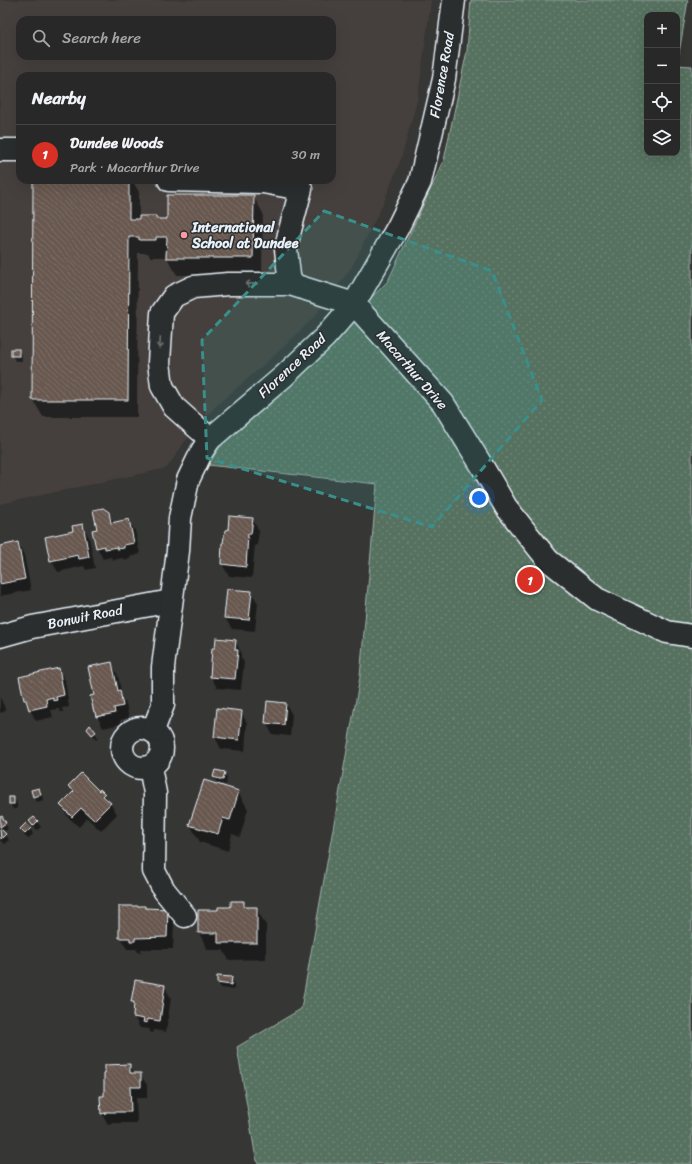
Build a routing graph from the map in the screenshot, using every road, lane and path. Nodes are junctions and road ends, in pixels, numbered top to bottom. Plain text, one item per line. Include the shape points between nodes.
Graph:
1 (454, 0) edge
2 (0, 150) edge
3 (16, 150) edge
4 (274, 184) edge
5 (290, 284) junction
6 (354, 304) junction
7 (210, 439) junction
8 (171, 601) junction
9 (0, 636) edge
10 (692, 636) edge
11 (152, 731) junction
12 (150, 767) junction
13 (185, 916) dead end

1 - 6 street, Florence Road via 444,79 420,182 398,227
2 - 3 street
4 - 5 street via 301,189 286,249
5 - 6 street
5 -> 7 street via 193,287 174,296 162,313 159,363 162,386 174,407
6 - 7 street, Florence Road via 325,337 284,376
6 - 10 street, Macarthur Drive via 443,403 506,507 548,560 597,599 667,632
7 - 8 street, Florence Road via 188,480 180,518
8 - 9 street, Bonwit Road via 32,627
8 - 11 street, Florence Road via 163,667 163,705
11 - 12 street via 160,739 162,755
11 - 12 street via 144,728 133,731 126,736 122,747 125,759 130,765 138,768
12 - 13 street via 155,793 154,871 164,890

